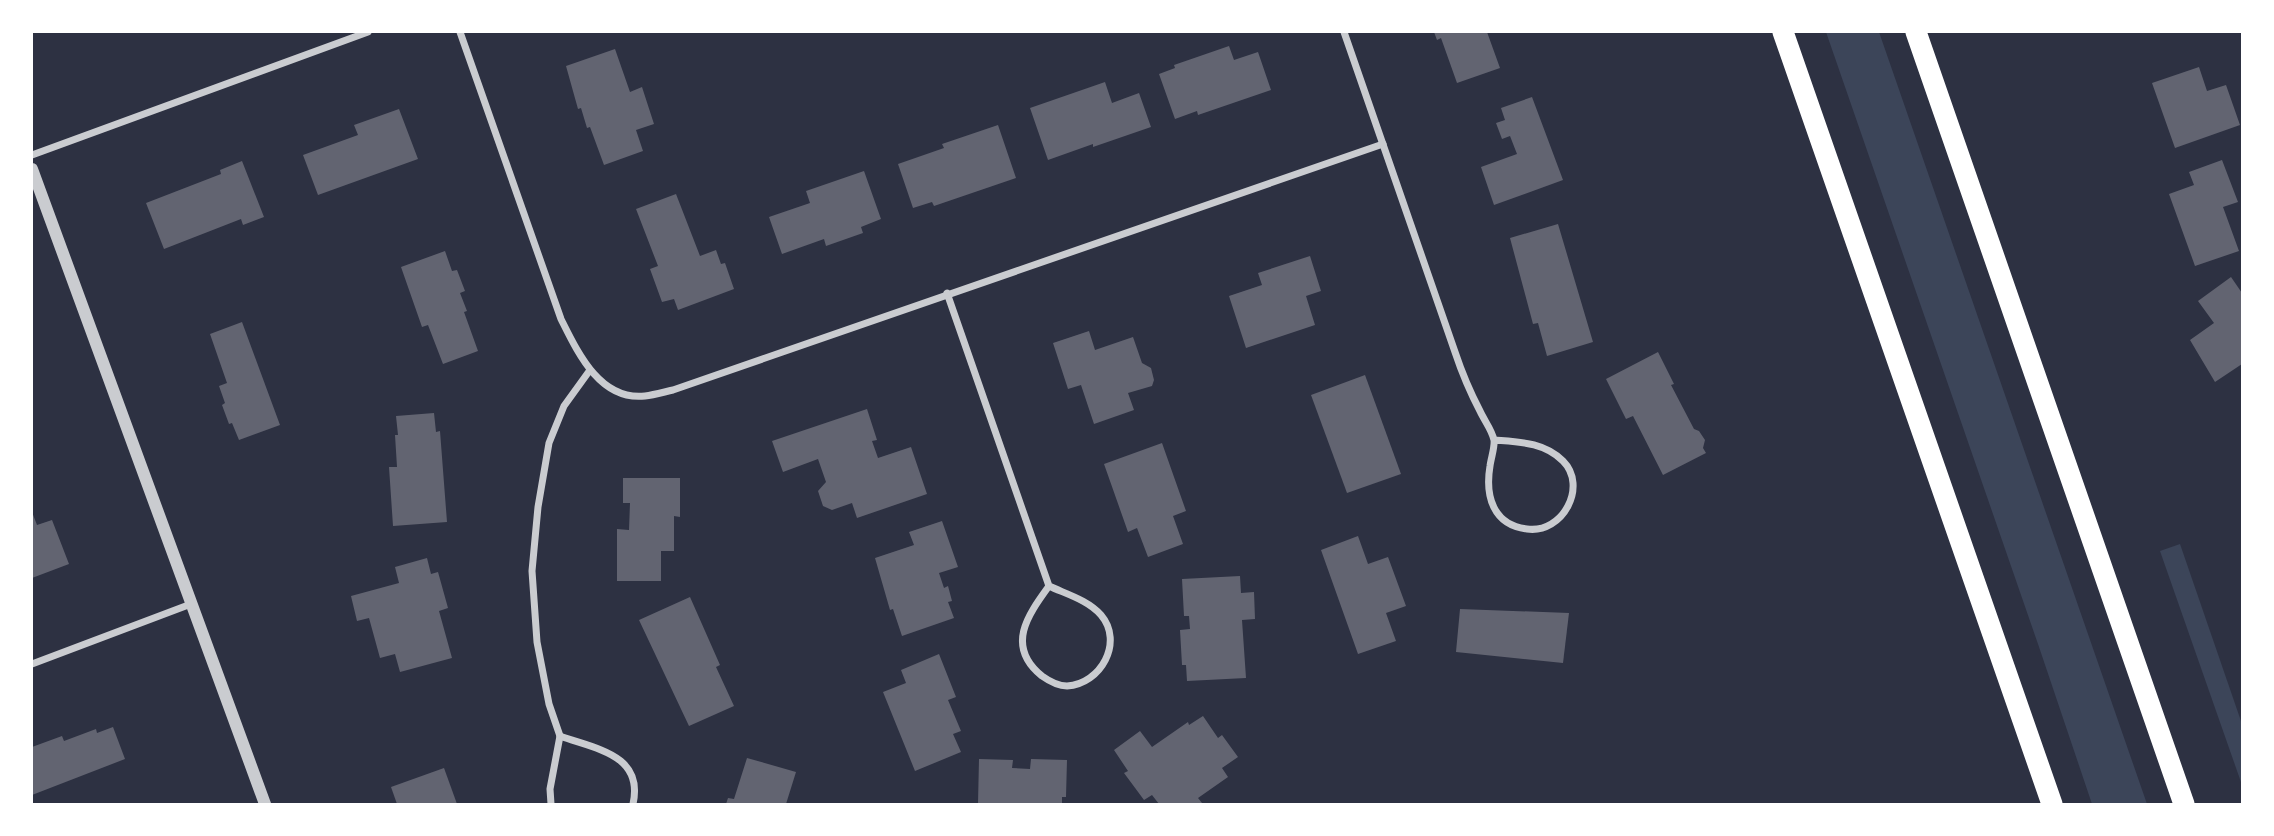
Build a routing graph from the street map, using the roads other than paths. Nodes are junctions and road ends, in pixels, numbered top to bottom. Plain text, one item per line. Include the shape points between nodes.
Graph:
1 (368, 32) edge
2 (460, 32) edge
3 (1344, 32) edge
4 (1783, 32) edge
5 (1916, 32) edge
6 (1383, 144) junction
7 (32, 155) edge
8 (32, 169) edge
9 (947, 293) junction
10 (590, 370) junction
11 (1494, 440) junction
12 (1049, 586) junction
13 (191, 604) junction
14 (32, 664) edge
15 (560, 736) junction
16 (265, 804) edge
17 (551, 804) edge
18 (633, 804) edge
19 (2052, 804) edge
20 (2184, 804) edge

1 - 7 street
2 - 10 street via 561,318
3 - 6 street
4 - 19 highway
5 - 20 highway
6 - 9 street
6 - 11 street via 1464,379
8 - 13 street
9 - 10 street via 644,397 616,393
9 - 12 street
10 - 15 street via 564,406 549,443 532,571 537,642
11 - 11 street via 1488,478 1490,501 1498,517 1515,528 1538,531 1556,523 1569,505 1573,481 1566,464 1550,449
12 - 12 street via 1027,617 1022,639 1035,670 1050,682 1066,686 1099,672 1108,655 1110,630 1086,602
13 - 14 street
13 - 16 street
15 - 17 street
15 - 18 street via 614,754 633,781

